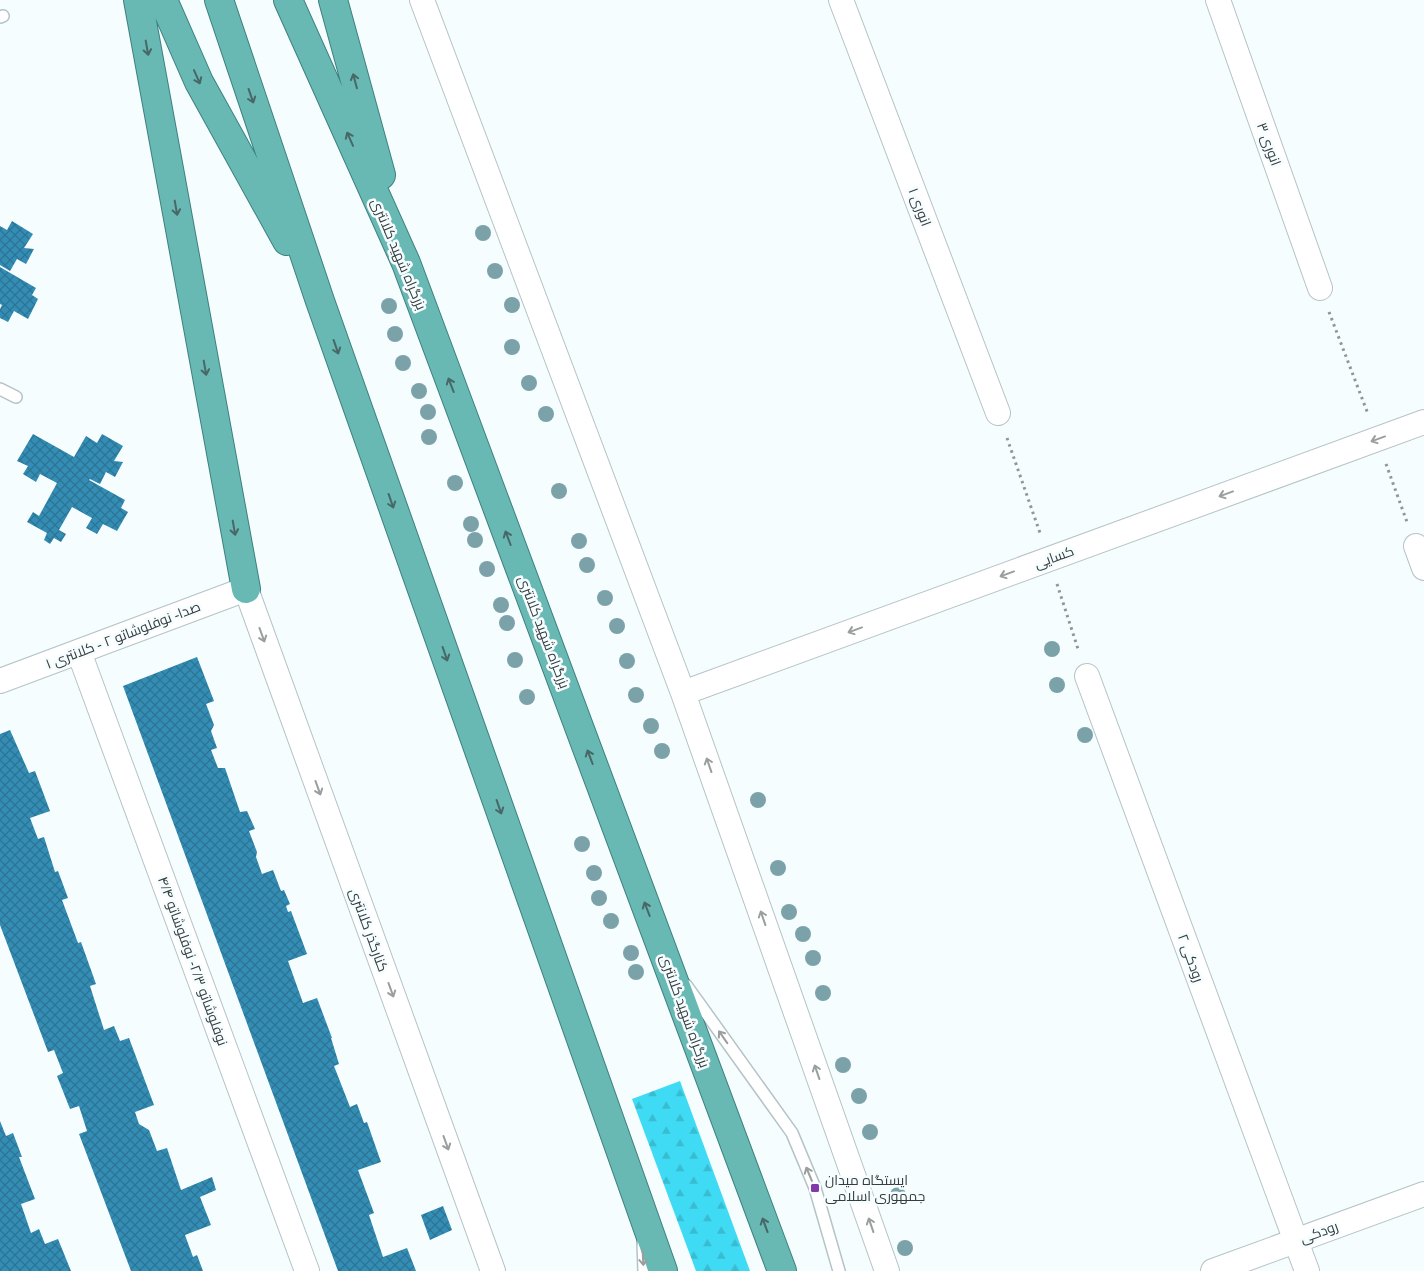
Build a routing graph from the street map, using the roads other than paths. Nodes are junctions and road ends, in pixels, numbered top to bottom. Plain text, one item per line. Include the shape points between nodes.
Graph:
1 (138, 0) edge
2 (163, 0) edge
3 (219, 0) edge
4 (288, 0) edge
5 (333, 0) edge
6 (422, 0) edge
7 (841, 0) edge
8 (1218, 0) edge
9 (406, 263) junction
10 (1320, 288) dead end
11 (320, 301) junction
12 (0, 389) edge
13 (16, 397) dead end
14 (998, 413) dead end
15 (1424, 422) edge
16 (1416, 546) dead end
17 (1424, 568) edge
18 (246, 589) junction
19 (79, 652) junction
20 (1086, 676) dead end
21 (0, 681) edge
22 (683, 693) junction
23 (664, 954) junction
24 (1424, 1194) edge
25 (641, 1210) junction
26 (1296, 1240) junction
27 (307, 1271) edge
28 (493, 1271) edge
29 (644, 1271) edge
30 (663, 1271) edge
31 (782, 1271) edge
32 (839, 1271) edge
33 (887, 1271) edge
34 (1213, 1271) edge
35 (1307, 1271) edge

1 -> 18 highway
2 -> 11 highway via 199,82
3 -> 11 highway
9 -> 4 highway, بزرگراه شهید کلانتری
9 -> 5 highway
6 - 22 street
7 - 14 street, انوری ۱
8 - 10 street, انوری ۳
23 -> 9 highway, بزرگراه شهید کلانتری
11 -> 25 highway
12 - 13 lane
15 -> 22 street, کسایی
16 - 17 street
18 - 19 street, صدا- نوفلوشاتو ۲ - کلانتری ۱
18 -> 28 street, کنارگذر کلانتری
19 - 21 street, صدا- نوفلوشاتو ۲ - کلانتری ۱
19 - 27 street, نوفلوشاتو ۲/۳- نوفلوشاتو ۴/۴
20 - 26 street, رودکی ۲
33 -> 22 street
31 -> 23 highway, بزرگراه شهید کلانتری
32 -> 23 lane via 815,1188 792,1133
24 - 26 street, رودکی
25 -> 29 lane
25 - 30 highway
26 - 34 street, رودکی
26 - 35 street, رودکی ۲

